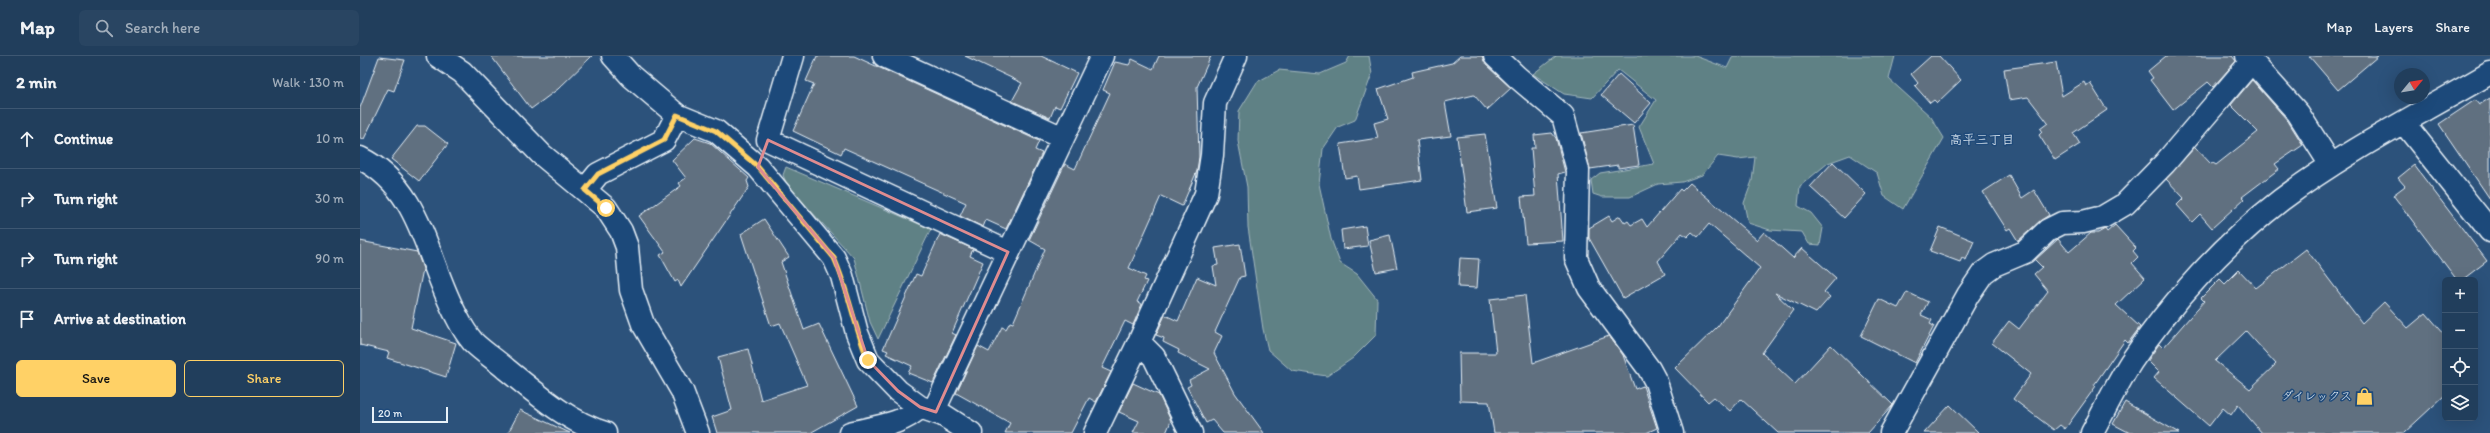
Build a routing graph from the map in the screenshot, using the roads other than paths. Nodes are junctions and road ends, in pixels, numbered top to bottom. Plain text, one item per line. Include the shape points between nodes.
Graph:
1 (438, 56) edge
2 (613, 56) edge
3 (793, 56) edge
4 (884, 56) edge
5 (1102, 56) edge
6 (1236, 56) edge
7 (1496, 56) edge
8 (2249, 59) edge
9 (2490, 73) edge
10 (677, 115) junction
11 (2404, 123) junction
12 (1063, 138) junction
13 (768, 140) junction
14 (360, 158) edge
15 (2331, 164) junction
16 (758, 167) junction
17 (585, 190) junction
18 (2490, 231) edge
19 (1008, 252) junction
20 (1140, 342) junction
21 (928, 410) junction
22 (605, 433) edge
23 (698, 433) edge
24 (850, 433) edge
25 (971, 433) edge
26 (1095, 433) edge
27 (1191, 433) edge
28 (1672, 433) edge
29 (1891, 433) edge
30 (2092, 433) edge

1 - 17 street via 462,72 541,154
2 - 10 street via 631,76
3 - 13 street
4 - 12 street
5 - 12 street
6 - 20 street via 1215,103 1212,155 1206,194
7 - 28 street via 1563,116 1578,170 1576,258 1589,288 1649,369 1656,382
8 - 15 street via 2298,113
8 - 29 street via 2165,163 2125,204 2103,217 2083,222 2062,223 2048,230 2025,252 1994,265 1983,273 1968,295
9 - 11 street
10 - 16 street via 716,131
10 - 17 street via 664,140 598,174
11 - 15 street
11 - 18 street
12 - 19 street
13 - 16 street
13 - 19 street
14 - 22 street via 373,164 395,184 412,206 456,316 472,341 544,400 574,419
15 - 30 street via 2280,201 2187,289 2131,362
16 - 21 street via 834,258 868,360 898,391
17 - 23 street via 606,208 621,231 627,247 631,290 643,324 682,391
19 - 21 street via 938,402
20 - 26 street
20 - 27 street via 1154,357
21 - 24 street
21 - 25 street via 943,415

